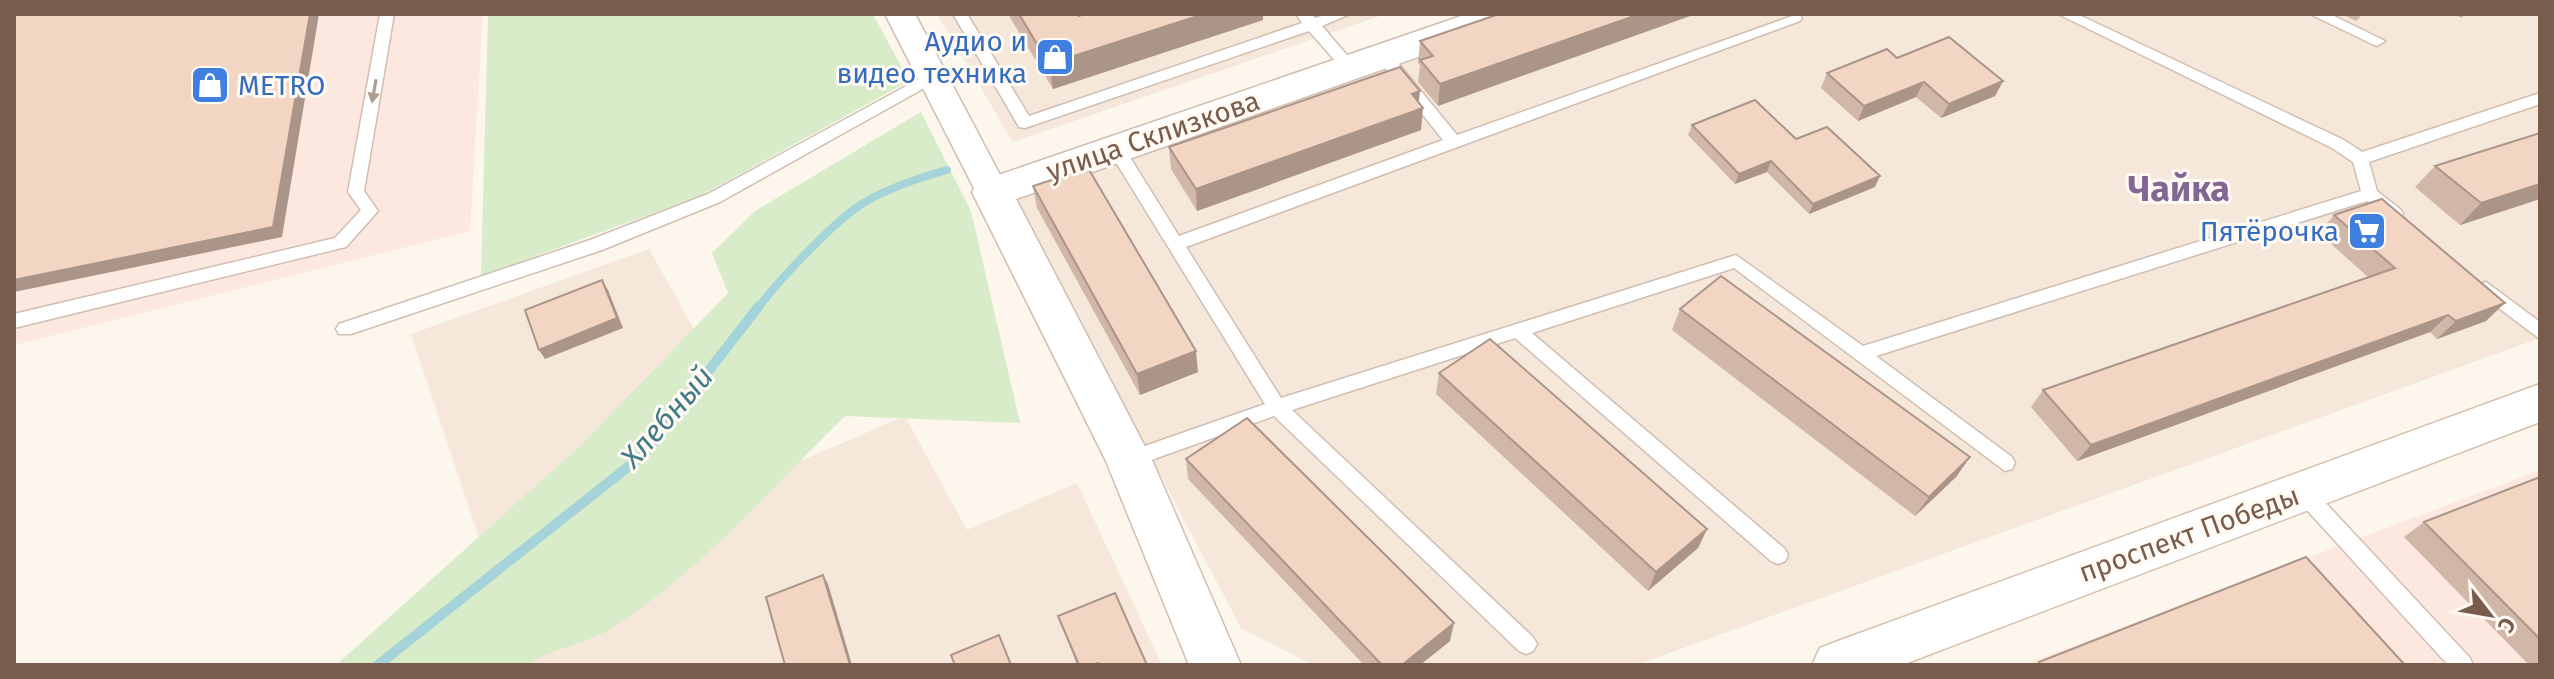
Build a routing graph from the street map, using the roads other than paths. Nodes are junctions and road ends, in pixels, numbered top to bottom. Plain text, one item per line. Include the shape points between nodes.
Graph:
1 (387, 14) edge
2 (900, 14) edge
3 (960, 14) edge
4 (1343, 14) edge
5 (1504, 14) edge
6 (2065, 14) edge
7 (2317, 14) edge
8 (1795, 18) dead end
9 (1307, 19) edge
10 (2377, 41) dead end
11 (1367, 62) junction
12 (932, 77) junction
13 (2540, 98) edge
14 (1453, 141) junction
15 (1115, 147) junction
16 (2360, 159) junction
17 (992, 192) junction
18 (2370, 194) junction
19 (2407, 223) edge
20 (1175, 244) junction
21 (2467, 273) edge
22 (14, 321) edge
23 (345, 329) dead end
24 (1517, 330) junction
25 (2540, 332) edge
26 (1861, 354) junction
27 (2540, 403) edge
28 (1277, 407) junction
29 (1129, 460) junction
30 (2005, 463) dead end
31 (2302, 491) junction
32 (1778, 555) dead end
33 (1526, 644) dead end
34 (1904, 654) edge
35 (1215, 660) edge
36 (1838, 665) edge
37 (2462, 665) edge

1 -> 22 lane via 356,192 370,211 340,243
2 - 12 street
3 - 9 lane via 1025,123
4 - 9 lane
5 - 11 street, улица Склизкова
6 - 16 lane via 2306,127
7 - 10 lane
8 - 14 lane
9 - 11 lane
11 - 14 lane
11 - 15 street, улица Склизкова
12 - 17 street
12 - 23 lane via 714,198 596,245
13 - 16 lane
14 - 20 lane
15 - 17 street, улица Склизкова
15 - 20 lane
16 - 18 lane
17 - 29 street
18 - 19 lane
18 - 26 lane
20 - 28 lane
21 - 25 lane
24 - 26 lane via 1736,261
24 - 28 lane
24 - 32 lane
26 - 30 lane
27 - 31 street, проспект Победы
28 - 29 lane
28 - 33 lane
29 - 35 street
31 - 34 street, проспект Победы
31 - 37 lane
34 - 36 street, проспект Победы

